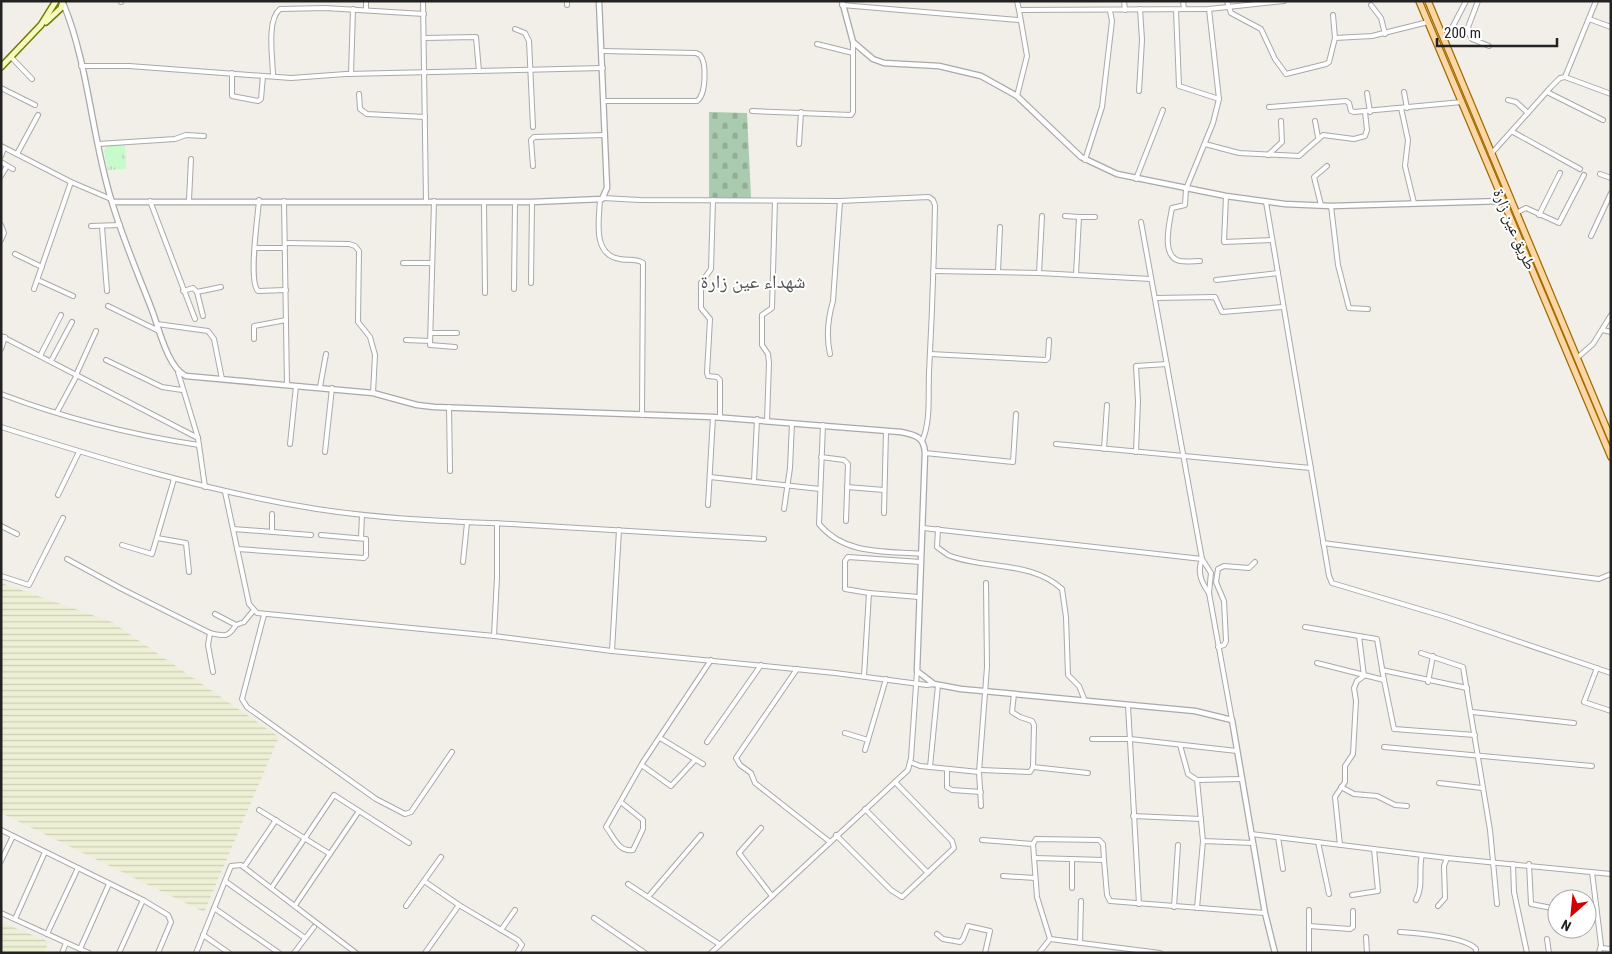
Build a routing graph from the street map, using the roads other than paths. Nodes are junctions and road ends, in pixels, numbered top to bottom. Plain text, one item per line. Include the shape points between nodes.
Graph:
1 (48, 1) edge
2 (325, 1) edge
3 (366, 1) edge
4 (423, 1) edge
5 (599, 1) edge
6 (1017, 1) edge
7 (1124, 1) edge
8 (1183, 1) edge
9 (1227, 1) edge
10 (1284, 1) edge
11 (1419, 1) edge
12 (1428, 1) edge
13 (1466, 1) edge
14 (1478, 1) edge
15 (1596, 1) edge
16 (62, 2) edge
17 (842, 3) edge
18 (55, 4) edge
19 (1372, 4) dead end
20 (325, 8) junction
21 (1228, 8) junction
22 (353, 9) junction
23 (1140, 9) junction
24 (1184, 9) junction
25 (1209, 9) junction
26 (59, 10) junction
27 (366, 10) junction
28 (1019, 10) junction
29 (1110, 10) junction
30 (1125, 10) junction
31 (1176, 10) junction
32 (424, 14) junction
33 (1333, 16) dead end
34 (67, 17) junction
35 (1590, 18) junction
36 (1019, 20) junction
37 (1428, 22) junction
38 (1454, 24) junction
39 (41, 25) junction
40 (1466, 26) junction
41 (1611, 27) edge
42 (515, 29) dead end
43 (1385, 34) junction
44 (424, 38) junction
45 (1335, 38) junction
46 (1443, 38) junction
47 (853, 42) junction
48 (817, 44) dead end
49 (1489, 46) dead end
50 (602, 51) junction
51 (853, 52) junction
52 (11, 57) junction
53 (81, 66) junction
54 (1, 67) edge
55 (603, 68) junction
56 (531, 70) junction
57 (479, 71) junction
58 (232, 73) junction
59 (425, 73) junction
60 (351, 74) junction
61 (263, 76) junction
62 (274, 76) junction
63 (1565, 77) junction
64 (32, 79) dead end
65 (1, 88) edge
66 (1139, 91) dead end
67 (1404, 92) dead end
68 (1547, 92) junction
69 (1367, 93) dead end
70 (359, 94) dead end
71 (1611, 94) edge
72 (1017, 96) junction
73 (1219, 99) junction
74 (1508, 100) dead end
75 (604, 101) junction
76 (1462, 102) junction
77 (35, 105) dead end
78 (1269, 107) dead end
79 (1401, 108) junction
80 (1407, 108) junction
81 (1163, 110) dead end
82 (752, 111) dead end
83 (802, 112) junction
84 (1365, 112) junction
85 (1370, 112) junction
86 (1528, 113) junction
87 (38, 115) dead end
88 (425, 117) junction
89 (1315, 120) dead end
90 (1603, 120) dead end
91 (1281, 121) dead end
92 (533, 127) dead end
93 (1513, 132) junction
94 (605, 135) junction
95 (204, 136) dead end
96 (1318, 137) junction
97 (98, 144) junction
98 (799, 144) dead end
99 (1204, 144) junction
100 (3, 147) edge
101 (16, 154) junction
102 (1491, 154) junction
103 (1268, 155) junction
104 (1, 156) edge
105 (191, 158) dead end
106 (1085, 160) junction
107 (1, 162) edge
108 (7, 166) junction
109 (533, 166) dead end
110 (1327, 166) dead end
111 (13, 169) dead end
112 (1580, 169) dead end
113 (1560, 173) dead end
114 (1600, 174) dead end
115 (1584, 175) dead end
116 (1, 176) edge
117 (1611, 178) edge
118 (1136, 179) junction
119 (71, 182) junction
120 (1186, 189) junction
121 (1499, 190) junction
122 (1611, 193) edge
123 (1226, 196) junction
124 (602, 199) junction
125 (111, 200) junction
126 (189, 200) junction
127 (259, 200) junction
128 (284, 200) junction
129 (713, 200) junction
130 (1490, 200) junction
131 (150, 201) junction
132 (426, 201) junction
133 (775, 201) junction
134 (840, 201) junction
135 (1503, 201) junction
136 (434, 202) junction
137 (484, 202) junction
138 (515, 202) junction
139 (532, 202) junction
140 (1266, 202) junction
141 (1414, 203) junction
142 (1321, 205) junction
143 (1331, 206) junction
144 (1516, 213) junction
145 (1539, 215) junction
146 (1042, 216) dead end
147 (1065, 216) dead end
148 (1079, 217) junction
149 (1095, 217) dead end
150 (1142, 222) dead end
151 (120, 225) junction
152 (1, 226) edge
153 (91, 226) dead end
154 (102, 227) junction
155 (1000, 227) dead end
156 (1591, 236) dead end
157 (1, 240) edge
158 (1272, 240) junction
159 (285, 246) junction
160 (255, 248) junction
161 (15, 254) dead end
162 (1200, 261) dead end
163 (403, 263) dead end
164 (432, 263) junction
165 (42, 267) junction
166 (934, 271) junction
167 (998, 272) junction
168 (1039, 273) junction
169 (1278, 273) junction
170 (1076, 275) junction
171 (1152, 279) junction
172 (38, 280) junction
173 (1216, 280) dead end
174 (531, 283) dead end
175 (221, 287) dead end
176 (34, 289) dead end
177 (514, 289) dead end
178 (183, 290) junction
179 (286, 290) junction
180 (108, 291) dead end
181 (197, 292) junction
182 (486, 293) dead end
183 (73, 296) dead end
184 (1155, 298) junction
185 (108, 306) dead end
186 (1284, 307) junction
187 (1368, 309) dead end
188 (60, 315) dead end
189 (1611, 315) edge
190 (203, 316) dead end
191 (195, 319) dead end
192 (286, 320) junction
193 (72, 322) dead end
194 (157, 324) junction
195 (1603, 330) junction
196 (96, 331) dead end
197 (160, 331) junction
198 (457, 332) dead end
199 (1611, 332) edge
200 (431, 333) junction
201 (3, 337) edge
202 (254, 339) dead end
203 (406, 340) dead end
204 (1050, 340) dead end
205 (430, 341) junction
206 (455, 347) dead end
207 (1, 349) edge
208 (326, 354) dead end
209 (830, 354) dead end
210 (930, 354) junction
211 (40, 356) junction
212 (1576, 358) junction
213 (106, 360) dead end
214 (51, 361) junction
215 (1168, 364) junction
216 (178, 372) junction
217 (76, 375) junction
218 (222, 379) junction
219 (287, 385) junction
220 (296, 386) junction
221 (320, 387) junction
222 (332, 388) junction
223 (182, 390) junction
224 (373, 393) junction
225 (1, 394) edge
226 (1107, 405) dead end
227 (449, 407) junction
228 (57, 412) junction
229 (1016, 414) dead end
230 (642, 415) junction
231 (713, 417) junction
232 (720, 417) junction
233 (757, 419) junction
234 (767, 421) junction
235 (792, 423) junction
236 (823, 425) junction
237 (1, 427) edge
238 (886, 430) junction
239 (198, 438) junction
240 (1611, 439) edge
241 (922, 442) junction
242 (290, 444) dead end
243 (1056, 444) dead end
244 (199, 445) junction
245 (1104, 449) junction
246 (79, 452) junction
247 (325, 452) dead end
248 (1136, 452) junction
249 (925, 453) junction
250 (1611, 456) edge
251 (821, 457) junction
252 (1184, 457) junction
253 (1311, 468) junction
254 (450, 471) dead end
255 (710, 477) junction
256 (174, 479) junction
257 (754, 481) junction
258 (788, 485) junction
259 (205, 487) junction
260 (847, 487) junction
261 (820, 489) junction
262 (884, 490) junction
263 (225, 492) junction
264 (58, 496) dead end
265 (708, 506) dead end
266 (784, 509) dead end
267 (884, 513) dead end
268 (272, 514) dead end
269 (362, 515) junction
270 (62, 518) dead end
271 (846, 521) dead end
272 (467, 523) junction
273 (497, 523) junction
274 (1, 526) edge
275 (924, 528) junction
276 (233, 529) junction
277 (938, 529) junction
278 (619, 530) junction
279 (272, 532) junction
280 (17, 534) dead end
281 (311, 535) dead end
282 (321, 535) dead end
283 (158, 538) junction
284 (360, 538) junction
285 (764, 539) dead end
286 (1323, 543) junction
287 (122, 545) dead end
288 (237, 549) junction
289 (922, 554) junction
290 (67, 559) dead end
291 (1202, 559) junction
292 (463, 562) dead end
293 (921, 562) junction
294 (1255, 562) dead end
295 (189, 572) dead end
296 (1611, 574) edge
297 (1, 576) edge
298 (986, 583) dead end
299 (869, 593) junction
300 (1209, 593) junction
301 (920, 597) junction
302 (253, 611) junction
303 (215, 614) dead end
304 (264, 615) junction
305 (236, 625) junction
306 (1305, 627) dead end
307 (210, 632) junction
308 (494, 636) junction
309 (1359, 636) junction
310 (1218, 647) junction
311 (612, 651) junction
312 (1421, 652) dead end
313 (1433, 656) junction
314 (710, 660) junction
315 (1317, 663) dead end
316 (760, 665) junction
317 (1597, 668) junction
318 (796, 669) junction
319 (1382, 670) junction
320 (213, 672) dead end
321 (917, 672) junction
322 (1611, 673) edge
323 (864, 676) junction
324 (1364, 676) junction
325 (886, 679) junction
326 (1384, 680) junction
327 (917, 682) junction
328 (1428, 682) junction
329 (936, 684) junction
330 (1467, 688) junction
331 (986, 692) junction
332 (1014, 694) junction
333 (1085, 701) junction
334 (1128, 704) junction
335 (1611, 711) edge
336 (1472, 712) junction
337 (1232, 720) junction
338 (1574, 723) dead end
339 (845, 733) dead end
340 (1475, 735) junction
341 (660, 738) junction
342 (1092, 739) dead end
343 (1130, 739) junction
344 (868, 740) junction
345 (706, 742) dead end
346 (1180, 746) junction
347 (1384, 746) dead end
348 (865, 750) dead end
349 (1237, 751) junction
350 (452, 752) dead end
351 (1478, 754) junction
352 (695, 760) junction
353 (910, 762) junction
354 (703, 764) dead end
355 (643, 766) junction
356 (1592, 766) dead end
357 (930, 767) junction
358 (1034, 767) junction
359 (947, 769) junction
360 (980, 771) junction
361 (1088, 773) dead end
362 (1197, 780) junction
363 (1242, 780) junction
364 (895, 782) junction
365 (1439, 783) dead end
366 (1341, 787) junction
367 (1482, 788) junction
368 (981, 792) junction
369 (622, 803) junction
370 (981, 806) dead end
371 (1407, 806) dead end
372 (865, 809) junction
373 (259, 810) dead end
374 (359, 811) junction
375 (1133, 816) junction
376 (1201, 819) junction
377 (276, 820) junction
378 (761, 828) dead end
379 (1, 830) edge
380 (701, 834) dead end
381 (1252, 834) junction
382 (836, 835) junction
383 (13, 836) junction
384 (1278, 837) junction
385 (304, 839) junction
386 (982, 840) dead end
387 (1203, 841) junction
388 (409, 842) dead end
389 (830, 842) junction
390 (1318, 842) junction
391 (1253, 843) junction
392 (1033, 844) junction
393 (1178, 845) dead end
394 (1340, 845) junction
395 (1374, 849) junction
396 (45, 852) junction
397 (330, 854) junction
398 (1422, 855) junction
399 (441, 857) dead end
400 (1034, 858) junction
401 (1447, 858) junction
402 (1072, 859) junction
403 (1104, 860) junction
404 (1, 861) edge
405 (1491, 862) junction
406 (1513, 864) junction
407 (1529, 864) junction
408 (244, 867) junction
409 (78, 868) junction
410 (1283, 869) dead end
411 (1592, 872) junction
412 (928, 873) junction
413 (1611, 874) edge
414 (1003, 876) dead end
415 (1035, 878) junction
416 (225, 881) junction
417 (424, 881) junction
418 (109, 884) junction
419 (628, 884) dead end
420 (272, 887) junction
421 (1072, 888) dead end
422 (1329, 894) dead end
423 (1352, 895) dead end
424 (772, 896) junction
425 (648, 897) junction
426 (143, 900) junction
427 (1416, 900) dead end
428 (1081, 901) dead end
429 (296, 904) junction
430 (459, 904) junction
431 (1139, 904) junction
432 (1496, 904) dead end
433 (406, 906) dead end
434 (1438, 906) dead end
435 (1174, 907) junction
436 (1547, 907) edge
437 (214, 908) junction
438 (1197, 908) junction
439 (515, 910) dead end
440 (1309, 910) dead end
441 (1353, 911) dead end
442 (1, 913) edge
443 (1265, 913) junction
444 (594, 918) dead end
445 (15, 919) junction
446 (1309, 926) junction
447 (314, 927) dead end
448 (501, 930) junction
449 (1400, 932) dead end
450 (47, 934) junction
451 (936, 934) dead end
452 (203, 935) junction
453 (1366, 937) dead end
454 (305, 938) junction
455 (1547, 939) edge
456 (1050, 940) junction
457 (66, 943) junction
458 (1080, 943) junction
459 (719, 944) junction
460 (80, 949) junction
461 (1611, 949) edge
462 (1600, 950) edge
463 (62, 953) edge
464 (89, 953) edge
465 (120, 953) edge
466 (158, 953) edge
467 (196, 953) edge
468 (228, 953) edge
469 (278, 953) edge
470 (294, 953) edge
471 (356, 953) edge
472 (425, 953) edge
473 (517, 953) edge
474 (645, 953) edge
475 (711, 953) edge
476 (985, 953) edge
477 (1039, 953) edge
478 (1160, 953) edge
479 (1275, 953) edge
480 (1309, 953) edge
481 (1367, 953) edge
482 (1476, 953) edge
483 (1527, 953) edge
484 (1548, 953) edge

1 - 18 main road
2 - 20 street
3 - 27 street
4 - 32 street
5 - 50 street
6 - 28 street
7 - 30 street
8 - 24 street
9 - 21 street
10 - 21 street
11 - 37 main road, طريق عين زارة
12 - 46 main road, طريق عين زارة
13 - 38 street
14 - 40 street
15 - 35 street
16 - 26 main road
16 - 34 street
17 - 36 street
17 - 47 street
18 - 26 main road
18 - 39 main road
19 - 43 street via 1381,18
20 - 22 street
20 - 62 street via 280,9 275,14 272,29
21 - 25 street
21 - 45 street via 1261,29 1275,60 1286,74 1329,62
22 - 27 street
22 - 60 street
23 - 30 street
23 - 31 street
23 - 66 street
24 - 25 street
24 - 31 street
25 - 73 street
26 - 34 street
26 - 39 main road
27 - 32 street
28 - 29 street
28 - 36 street
29 - 30 street
29 - 106 street via 1112,21 1102,107
31 - 73 street via 1179,86
32 - 44 street
33 - 45 street
34 - 53 street
35 - 41 street
35 - 63 street
36 - 72 street via 1027,56
37 - 43 street
37 - 76 main road, طريق عين زارة
38 - 40 street
38 - 46 street
39 - 52 main road
40 - 49 street via 1472,39
42 - 56 street via 528,36
43 - 45 street
44 - 57 street via 476,37
44 - 59 street
46 - 102 main road, طريق عين زارة
47 - 51 street
47 - 72 street via 873,59 884,63 966,71
48 - 51 street
50 - 55 street
50 - 75 street via 696,53 703,60 703,91 697,101
51 - 83 street via 853,114
52 - 54 main road
52 - 64 street
53 - 58 street
53 - 97 street
55 - 56 street
55 - 75 street
56 - 57 street
56 - 92 street
57 - 59 street
58 - 61 street
58 - 61 street via 232,96 258,102 261,100
59 - 60 street
59 - 88 street
60 - 62 street
61 - 62 street
63 - 68 street
63 - 71 street
65 - 77 street
67 - 80 street
68 - 86 street
68 - 90 street
69 - 85 street
70 - 88 street via 360,109 367,114
72 - 106 street
73 - 99 street
74 - 86 street via 1516,102
75 - 94 street
76 - 80 street
76 - 121 main road, طريق عين زارة
78 - 84 street via 1346,101 1352,112
79 - 80 street
79 - 85 street
79 - 141 street via 1408,140 1405,166
81 - 118 street
82 - 83 street
83 - 98 street
84 - 85 street
84 - 96 street via 1365,136 1354,139 1330,134
86 - 93 street
87 - 101 street
88 - 132 street
89 - 96 street
91 - 103 street via 1282,142
93 - 102 street
93 - 112 street
94 - 109 street via 534,137 531,140
94 - 124 street via 607,188
95 - 97 street
96 - 103 street via 1299,156
97 - 125 street
99 - 103 street via 1239,153
99 - 120 street
100 - 101 street
100 - 104 street
101 - 119 street
102 - 144 main road, طريق عين زارة
105 - 126 street
106 - 118 street via 1106,171
107 - 108 street
108 - 111 street
108 - 116 street
110 - 142 street via 1314,177
113 - 145 street
114 - 117 street
115 - 145 street via 1559,223
118 - 120 street
119 - 125 street
119 - 165 street
120 - 123 street
120 - 162 street via 1185,205 1172,208 1167,235 1170,254 1179,261
121 - 130 street
121 - 135 main road, طريق عين زارة
122 - 156 street
123 - 140 street
123 - 158 street via 1224,242
124 - 129 street
124 - 139 street
124 - 230 street via 601,247 612,257 643,263
125 - 131 street
125 - 151 street
126 - 127 street
126 - 131 street
127 - 128 street
127 - 160 street
128 - 132 street
128 - 159 street
129 - 133 street
129 - 232 street via 710,269 701,283 701,308 710,319 707,373 720,380
130 - 135 street
130 - 141 street
131 - 178 street
132 - 136 street
133 - 134 street
133 - 234 street via 772,308 762,315 762,345 769,363
134 - 166 street via 928,197 934,200
134 - 209 street via 827,341
135 - 250 main road, طريق عين زارة
136 - 137 street
136 - 164 street
137 - 138 street
137 - 182 street
138 - 139 street
138 - 177 street
139 - 174 street
140 - 142 street
140 - 158 street
141 - 143 street
142 - 143 street
143 - 187 street via 1338,265 1349,308
144 - 145 street via 1525,208
144 - 212 main road, طريق عين زارة
146 - 168 street
147 - 148 street
148 - 149 street
148 - 170 street
150 - 171 street
151 - 154 street
151 - 194 street
152 - 157 street via 4,233
153 - 154 street
154 - 180 street
155 - 167 street
158 - 169 street
159 - 160 street
159 - 179 street
159 - 224 street via 349,244 357,248 358,322 370,337 375,355
160 - 179 street via 256,289
161 - 165 street
163 - 164 street
164 - 200 street
165 - 172 street
166 - 167 street
166 - 210 street
167 - 168 street
168 - 170 street
169 - 173 street
169 - 186 street
170 - 171 street
171 - 184 street
172 - 176 street
172 - 183 street
175 - 181 street
178 - 181 street via 193,288
178 - 191 street
179 - 192 street
181 - 190 street
184 - 186 street via 1215,297 1222,312
184 - 215 street
185 - 197 street
186 - 253 street
188 - 211 street
189 - 195 street
192 - 202 street via 254,326
192 - 219 street
193 - 214 street
194 - 197 street
194 - 218 street via 208,331 214,339
195 - 199 street
195 - 212 street
196 - 217 street
197 - 216 street
198 - 200 street
200 - 205 street
201 - 207 street
201 - 211 street
203 - 205 street
204 - 210 street via 1046,360
205 - 206 street via 432,346
208 - 221 street
210 - 241 street via 926,435
211 - 214 street
212 - 240 main road, طريق عين زارة
213 - 223 street via 162,387
214 - 217 street
215 - 248 street via 1136,366
215 - 252 street
216 - 218 street via 186,376
216 - 223 street
217 - 228 street
217 - 239 street
218 - 219 street
219 - 220 street
220 - 221 street
220 - 242 street
221 - 222 street
222 - 224 street
222 - 247 street
223 - 239 street
224 - 227 street via 417,405
225 - 228 street
226 - 245 street
227 - 230 street
227 - 254 street
228 - 244 street via 164,440
229 - 249 street via 1013,462
230 - 231 street
231 - 232 street
231 - 255 street
232 - 233 street
233 - 234 street
233 - 257 street
234 - 235 street
235 - 236 street
235 - 258 street
236 - 238 street
236 - 251 street
237 - 246 street
238 - 241 street via 915,434
238 - 262 street
239 - 244 street
241 - 249 street
243 - 245 street
244 - 259 street
245 - 248 street
246 - 256 street
246 - 264 street
248 - 252 street
249 - 275 street
251 - 260 street via 846,461
251 - 261 street
252 - 253 street
252 - 291 street
253 - 286 street
255 - 257 street
255 - 265 street
256 - 259 street
256 - 283 street
257 - 258 street
258 - 261 street
258 - 266 street
259 - 263 street
260 - 262 street
260 - 271 street
261 - 289 street via 819,524 848,547
262 - 267 street
263 - 269 street
263 - 276 street
268 - 279 street
269 - 272 street
269 - 284 street
270 - 297 street via 29,585
272 - 273 street
272 - 292 street
273 - 278 street
273 - 308 street
274 - 280 street
275 - 277 street
275 - 289 street
276 - 279 street
276 - 288 street
277 - 291 street
277 - 333 street via 937,547 948,555 1030,572 1062,589 1068,675 1079,686
278 - 285 street
278 - 311 street
279 - 281 street
282 - 284 street
283 - 287 street via 151,555
283 - 295 street via 186,543
284 - 288 street via 368,541 364,558
286 - 296 street via 1599,578
286 - 317 street via 1329,576 1334,584 1446,617
288 - 302 street
289 - 293 street
290 - 307 street
291 - 300 street via 1211,572
291 - 300 street via 1200,580
293 - 299 street via 848,557 845,589
293 - 301 street
294 - 310 street via 1249,568 1224,566 1218,569 1216,582 1224,601 1226,641
298 - 331 street
299 - 301 street
299 - 323 street
300 - 310 street
301 - 321 street
302 - 304 street
302 - 305 street via 244,622
303 - 305 street
304 - 308 street
304 - 350 street via 242,699 247,707 376,799 405,814 411,812
305 - 307 street via 226,637
306 - 309 street
307 - 320 street via 208,645
308 - 311 street
309 - 319 street via 1377,639
309 - 324 street
310 - 337 street
311 - 314 street
312 - 313 street
313 - 328 street
313 - 330 street via 1462,665
314 - 316 street
314 - 341 street
315 - 324 street
316 - 318 street
316 - 345 street
317 - 322 street
317 - 335 street via 1584,702
318 - 323 street
318 - 389 street via 736,758 751,773 755,783
319 - 326 street
319 - 328 street
321 - 327 street
321 - 329 street
323 - 325 street
324 - 326 street
324 - 366 street via 1354,685 1353,754 1346,765 1345,782
325 - 327 street
325 - 344 street
326 - 340 street via 1394,729
327 - 329 street
327 - 353 street
328 - 330 street
329 - 331 street
329 - 357 street
330 - 336 street
331 - 332 street
331 - 360 street
332 - 333 street
332 - 358 street via 1012,712 1034,725
333 - 334 street
334 - 337 street via 1213,714
334 - 343 street
336 - 338 street
336 - 340 street
337 - 349 street
339 - 344 street
340 - 351 street
341 - 352 street
341 - 355 street
342 - 343 street
343 - 346 street
343 - 375 street
344 - 348 street
346 - 349 street
346 - 362 street via 1188,774
347 - 351 street
349 - 363 street
351 - 356 street
351 - 367 street
352 - 354 street
352 - 355 street via 671,786
353 - 357 street
353 - 364 street via 908,770
355 - 369 street
357 - 359 street
358 - 360 street via 1030,772
358 - 361 street
359 - 360 street
359 - 368 street via 947,787
360 - 368 street
362 - 363 street
362 - 376 street
363 - 381 street
364 - 372 street
364 - 412 street via 952,841 952,852
365 - 367 street
366 - 371 street via 1354,794 1377,796 1395,805
366 - 394 street via 1335,797
367 - 405 street via 1490,830
368 - 370 street
369 - 369 street via 606,828 616,844 629,851 633,850 643,829 643,820
372 - 382 street
372 - 412 street
373 - 377 street
374 - 385 street via 332,796
374 - 388 street
374 - 397 street
375 - 376 street
375 - 431 street
376 - 387 street
377 - 385 street
377 - 408 street
378 - 424 street via 739,853
379 - 383 street
380 - 425 street
381 - 384 street
381 - 391 street
382 - 389 street
382 - 412 street via 897,896 902,897
383 - 396 street
383 - 404 street
384 - 390 street
384 - 410 street
385 - 397 street
385 - 420 street
386 - 392 street
387 - 391 street
387 - 438 street
389 - 424 street
390 - 394 street
390 - 422 street
391 - 443 street
392 - 400 street
392 - 403 street via 1036,839 1099,840 1103,844
393 - 435 street
394 - 395 street
395 - 398 street
395 - 423 street via 1378,892
396 - 409 street
396 - 445 street
397 - 429 street
398 - 401 street
398 - 427 street
399 - 417 street
400 - 402 street
400 - 415 street
401 - 405 street
401 - 434 street via 1444,866 1445,898
402 - 403 street
402 - 421 street
403 - 431 street via 1108,900
405 - 406 street
405 - 432 street
406 - 407 street
406 - 483 street via 1514,892
407 - 411 street
407 - 436 street via 1531,904
408 - 416 street via 232,865
408 - 420 street
409 - 418 street
409 - 450 street
411 - 413 street
411 - 462 street
414 - 415 street
415 - 456 street via 1036,897
416 - 437 street
416 - 454 street
417 - 430 street
417 - 433 street
418 - 426 street
418 - 460 street
419 - 425 street
420 - 429 street
424 - 459 street
425 - 459 street
426 - 465 street
426 - 466 street via 171,919
428 - 458 street
429 - 471 street
430 - 448 street
430 - 472 street
431 - 435 street
435 - 438 street
437 - 452 street
437 - 469 street
438 - 443 street
439 - 448 street
440 - 446 street
441 - 446 street via 1353,927 1350,929
442 - 445 street
443 - 479 street
444 - 474 street
445 - 450 street
446 - 480 street
447 - 454 street
448 - 473 street via 521,943
449 - 482 street via 1428,933 1470,944
450 - 457 street
451 - 476 street via 943,939 960,942 968,926 990,932
452 - 467 street
452 - 468 street
453 - 481 street
454 - 470 street
455 - 484 street
456 - 458 street
456 - 477 street
457 - 460 street
457 - 463 street
458 - 478 street
459 - 475 street
460 - 464 street
461 - 462 street

